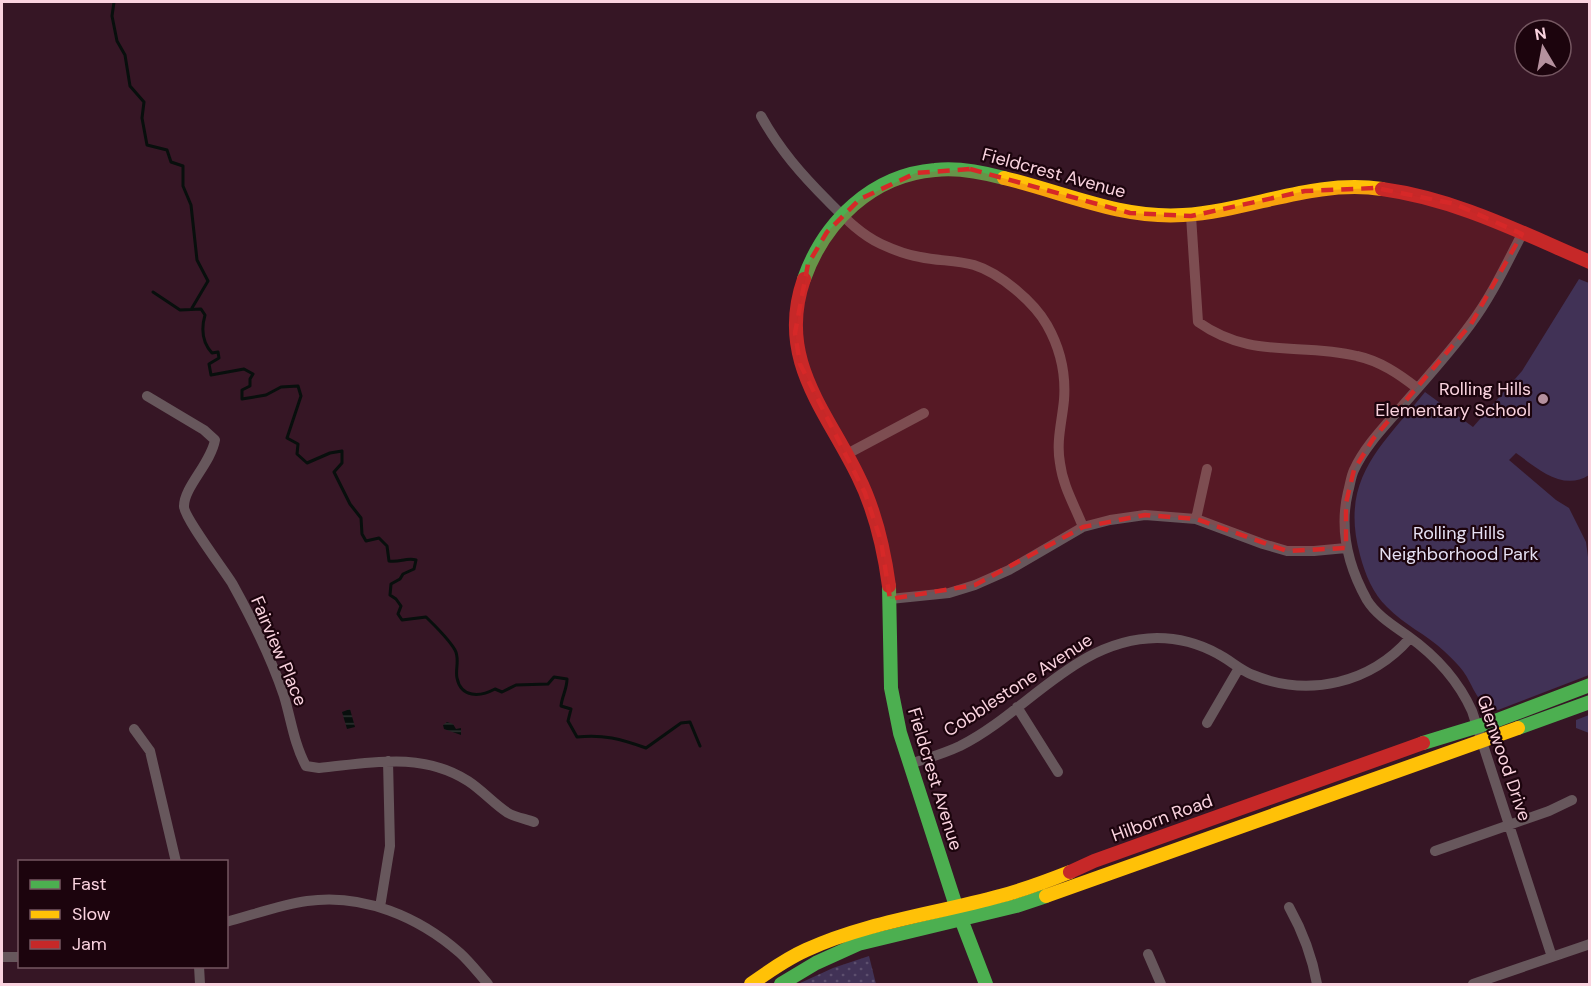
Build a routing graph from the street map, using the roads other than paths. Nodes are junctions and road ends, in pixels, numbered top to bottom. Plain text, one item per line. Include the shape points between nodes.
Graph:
1 (761, 116) dead end
2 (841, 215) junction
3 (1191, 216) junction
4 (1522, 234) junction
5 (1590, 262) edge
6 (1418, 388) junction
7 (147, 396) dead end
8 (924, 412) dead end
9 (847, 454) junction
10 (1207, 469) dead end
11 (1196, 519) junction
12 (1083, 527) junction
13 (1346, 548) junction
14 (890, 599) junction
15 (1410, 638) junction
16 (1239, 668) junction
17 (1590, 685) edge
18 (1590, 702) edge
19 (1017, 707) junction
20 (1207, 723) dead end
21 (1477, 726) junction
22 (134, 729) dead end
23 (1481, 741) junction
24 (388, 761) junction
25 (909, 764) junction
26 (1058, 772) dead end
27 (1572, 800) dead end
28 (534, 822) dead end
29 (1510, 825) junction
30 (1435, 851) dead end
31 (176, 860) edge
32 (956, 906) junction
33 (380, 907) junction
34 (1289, 907) dead end
35 (961, 920) junction
36 (228, 921) edge
37 (1590, 944) edge
38 (1148, 954) dead end
39 (2, 957) edge
40 (18, 957) edge
41 (1552, 957) junction
42 (199, 968) edge
43 (200, 984) edge
44 (488, 984) edge
45 (751, 984) edge
46 (781, 984) edge
47 (986, 984) edge
48 (1161, 984) edge
49 (1317, 984) edge
50 (1473, 984) edge

1 - 2 street via 800,172
2 - 3 street, Fieldcrest Avenue via 885,183 916,173 970,169 1130,213
2 - 9 street, Fieldcrest Avenue via 808,264 798,297 795,333 809,390
2 - 12 street via 867,236 900,252 976,266 1006,282 1047,324 1064,372 1058,440 1060,465 1067,493
3 - 4 street, Fieldcrest Avenue via 1305,191 1376,188 1455,204
3 - 6 street via 1198,322 1256,347 1359,356 1384,366
4 - 5 street, Fieldcrest Avenue
4 - 6 street, Glenwood Drive via 1471,324
6 - 13 street, Glenwood Drive via 1373,439 1354,470 1346,503
7 - 24 street, Fairview Place via 215,440 213,452 183,507 252,618 284,695 299,754 306,766
8 - 9 street
9 - 14 street, Fieldcrest Avenue via 881,541
10 - 11 street
11 - 12 street via 1145,515
11 - 13 street via 1287,551
12 - 14 street via 975,585 949,593
13 - 15 street, Glenwood Drive via 1369,603
14 - 25 street, Fieldcrest Avenue via 888,669
15 - 16 street, Cobblestone Avenue via 1378,666 1327,685 1278,683
15 - 21 street, Glenwood Drive via 1446,669 1463,693
16 - 19 street, Cobblestone Avenue via 1220,654 1193,643 1158,638 1133,640 1085,657
16 - 20 street
17 - 21 street, Hilborn Road
18 - 23 street, Hilborn Road
19 - 25 street, Cobblestone Avenue via 961,746
19 - 26 street
21 - 23 street, Glenwood Drive
21 - 32 street, Hilborn Road via 1106,857 1060,877
22 - 31 street via 150,751
23 - 29 street, Glenwood Drive
23 - 35 street, Hilborn Road via 1070,888
24 - 28 street, Fairview Place via 417,761 442,767 468,781 509,814
24 - 33 street via 390,846
25 - 32 street, Fieldcrest Avenue
27 - 29 street
29 - 30 street
29 - 41 street, Glenwood Drive
32 - 35 street, Fieldcrest Avenue
32 - 45 street, Hilborn Road via 832,938 781,963
33 - 36 street via 347,901 309,901
33 - 44 street via 429,929 462,954
34 - 49 street via 1303,933
35 - 46 street, Hilborn Road via 858,944
35 - 47 street, Fieldcrest Avenue
37 - 41 street
38 - 48 street
39 - 40 street
41 - 50 street
42 - 43 street

